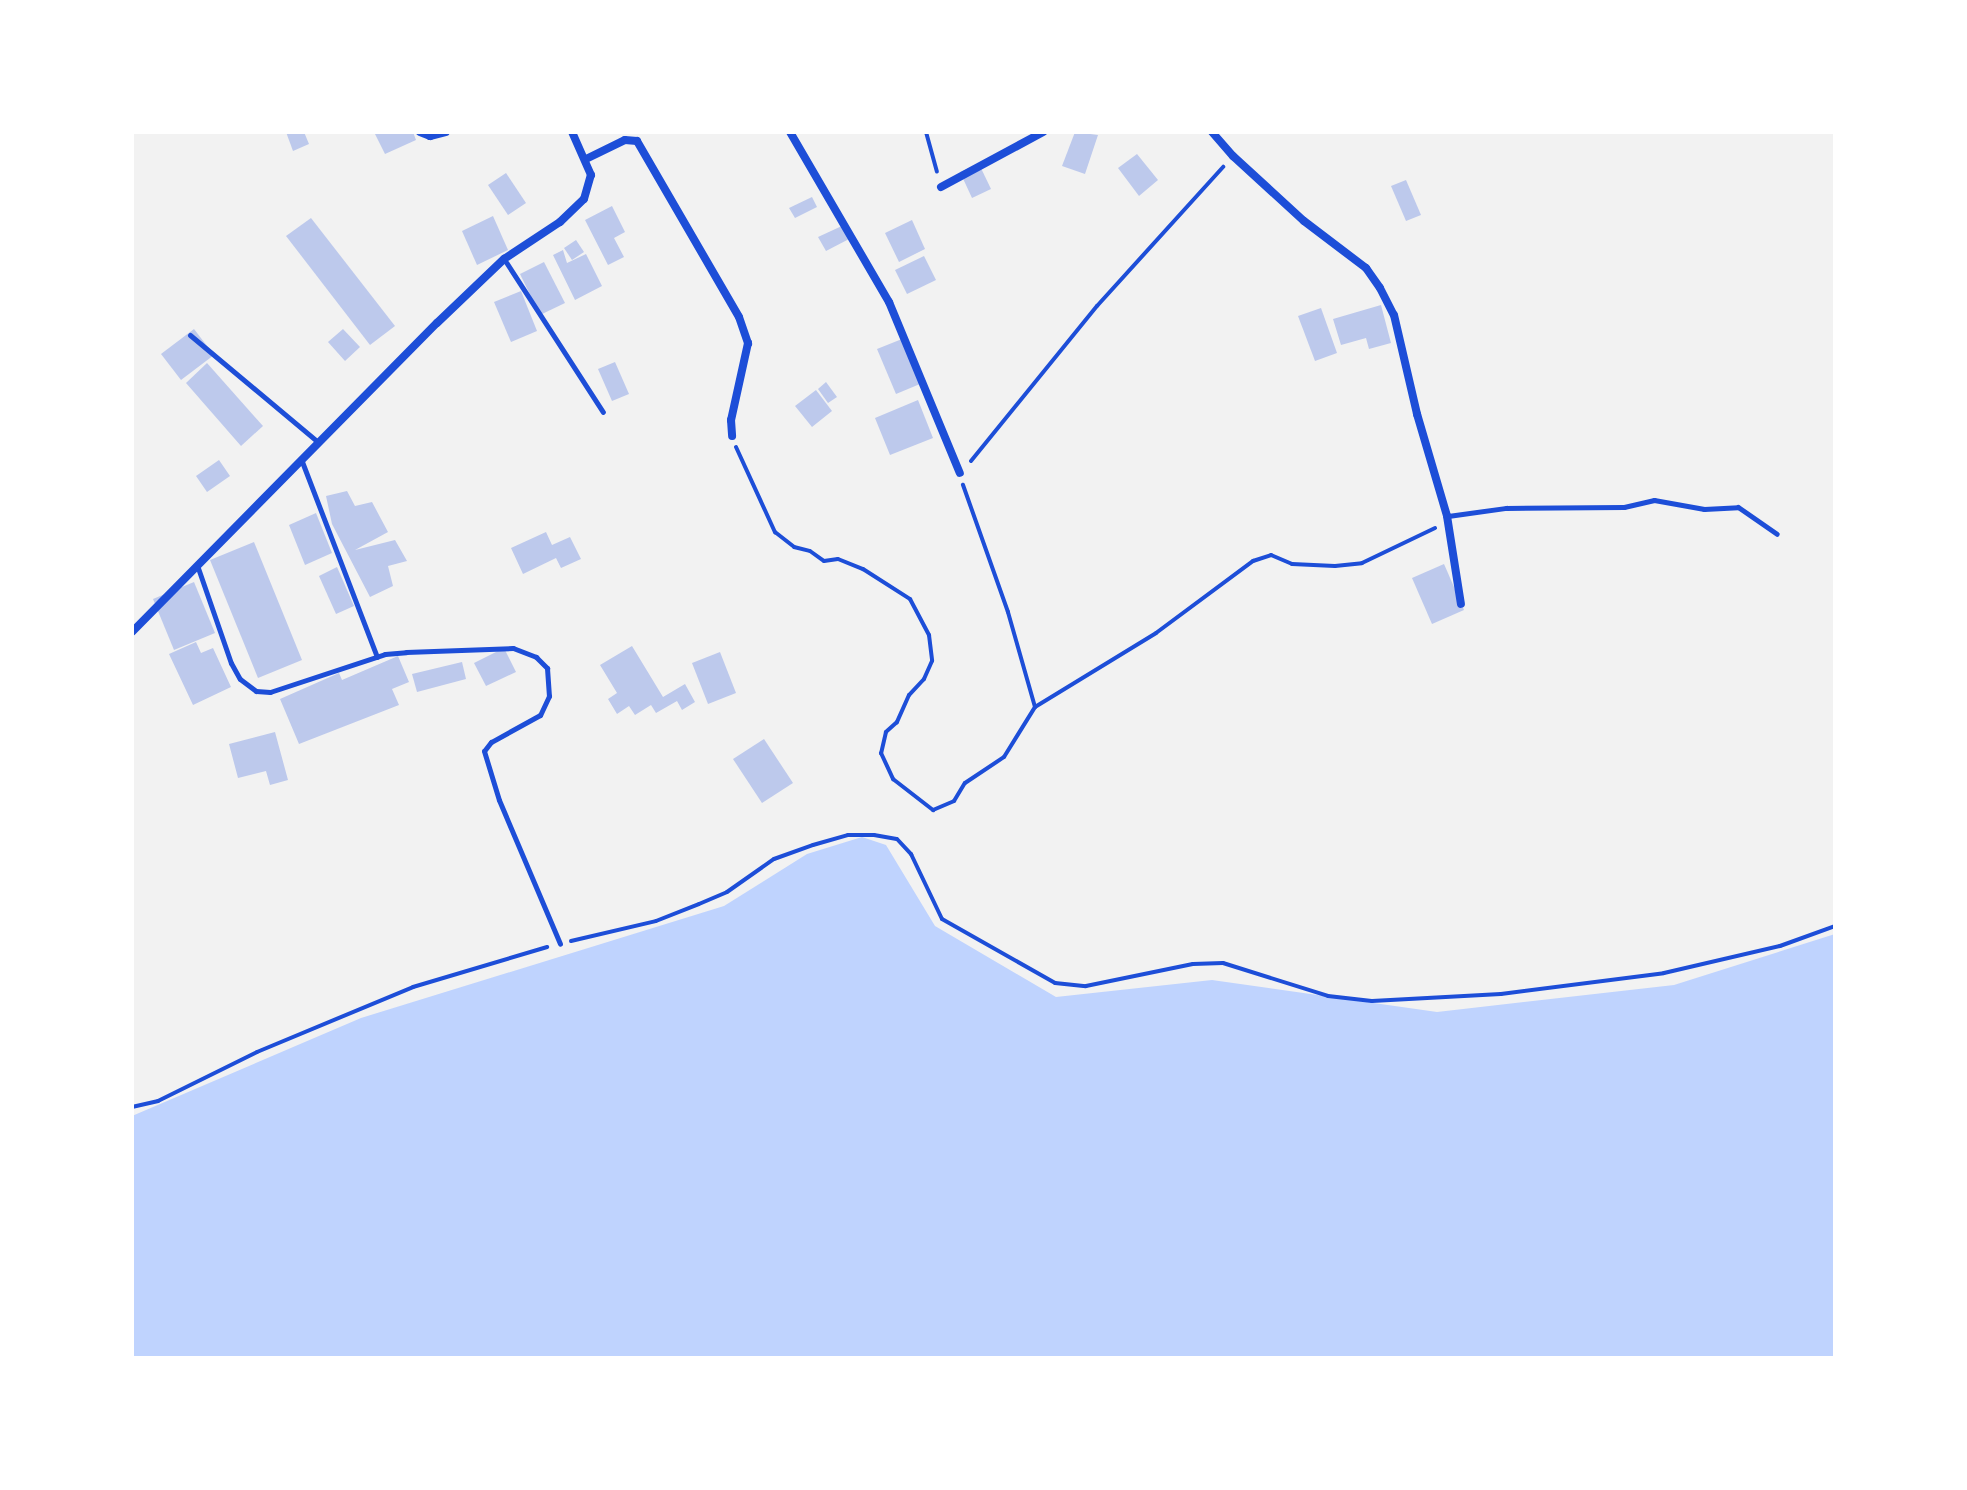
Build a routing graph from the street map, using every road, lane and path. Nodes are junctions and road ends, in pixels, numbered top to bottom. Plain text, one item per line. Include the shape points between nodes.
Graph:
1 (420, 132) edge
2 (446, 132) edge
3 (572, 132) edge
4 (790, 132) edge
5 (926, 132) edge
6 (1043, 132) edge
7 (1212, 132) edge
8 (1233, 156) junction
9 (586, 159) junction
10 (941, 187) joint
11 (504, 259) junction
12 (190, 335) dead end
13 (603, 412) dead end
14 (732, 436) joint
15 (318, 442) junction
16 (301, 458) junction
17 (960, 473) junction
18 (1447, 516) junction
19 (1777, 534) dead end
20 (197, 565) junction
21 (1461, 604) dead end
22 (132, 632) edge
23 (377, 657) junction
24 (1035, 707) junction
25 (1835, 926) edge
26 (560, 944) junction
27 (132, 1107) edge

1 - 2 street
3 - 9 street
4 - 17 street via 889,302
5 - 10 path
6 - 10 street
7 - 8 street
8 - 17 path via 1097,306
8 - 18 street via 1366,268 1380,288 1394,315
9 - 11 street via 591,175 584,199
9 - 14 street via 625,140 637,141 739,317 748,343
11 - 13 lane
11 - 15 street
12 - 15 lane
14 - 24 path via 775,532 824,561 838,559 898,588 929,635 932,661 886,732 881,753 893,779 907,793 933,810 954,801 965,783 1004,757
15 - 16 street
16 - 20 street
16 - 23 lane
17 - 24 path
18 - 19 lane via 1506,508 1624,507 1654,500 1704,509 1738,507
18 - 21 street
18 - 24 path via 1434,531 1362,563 1292,564 1271,555 1253,561 1156,633
20 - 22 street
20 - 23 lane via 231,663 256,691 270,692
23 - 26 lane via 513,648 547,668 549,696 540,715 484,751
25 - 26 path via 1780,946 1664,973 1501,994 1372,1001 1328,996 1223,963 1086,986 1055,983 942,919 911,854 897,839 848,835 774,859 727,892 656,921
26 - 27 path via 413,987 257,1052 158,1101

